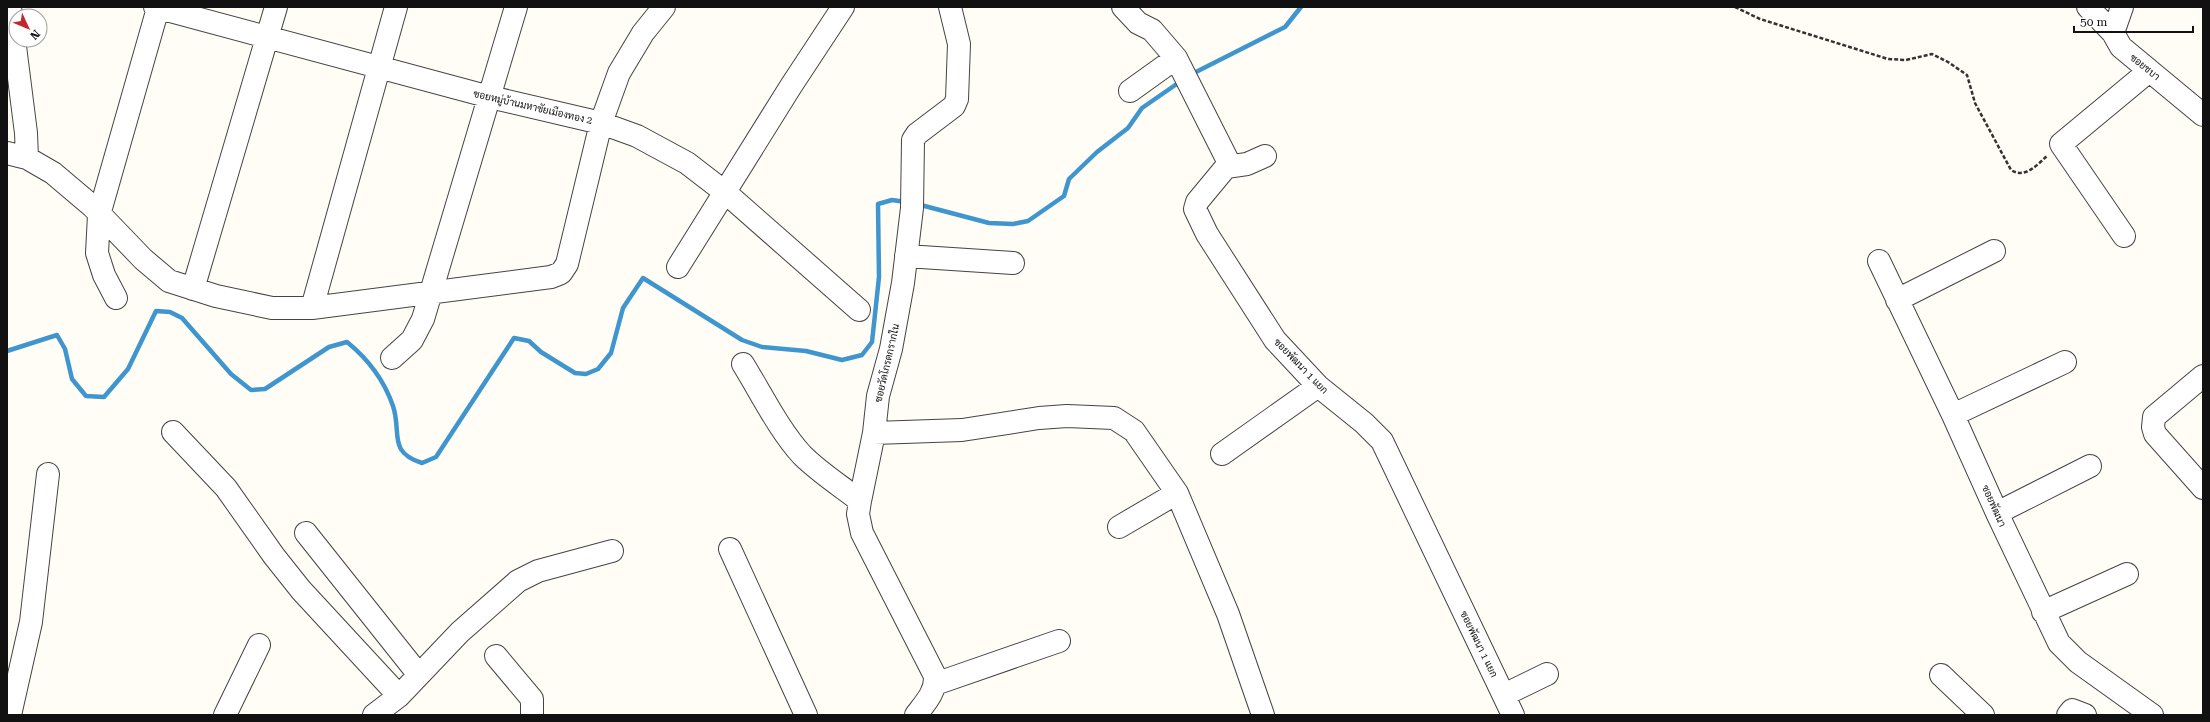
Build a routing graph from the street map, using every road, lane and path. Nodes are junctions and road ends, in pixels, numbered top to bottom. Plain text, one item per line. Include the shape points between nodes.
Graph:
1 (10, 7) edge
2 (156, 7) edge
3 (276, 7) edge
4 (396, 7) edge
5 (516, 7) edge
6 (664, 7) edge
7 (843, 7) edge
8 (950, 7) edge
9 (1123, 7) edge
10 (1735, 7) edge
11 (2088, 7) edge
12 (2122, 7) edge
13 (2113, 33) junction
14 (266, 38) junction
15 (1176, 58) junction
16 (380, 68) junction
17 (2149, 71) junction
18 (1130, 91) dead end
19 (490, 97) junction
20 (2203, 115) edge
21 (601, 123) junction
22 (2062, 144) junction
23 (17, 155) edge
24 (1265, 156) dead end
25 (1226, 167) junction
26 (726, 193) junction
27 (99, 215) junction
28 (2124, 236) dead end
29 (1994, 251) dead end
30 (906, 256) junction
31 (1879, 261) dead end
32 (1013, 262) dead end
33 (678, 267) dead end
34 (193, 289) junction
35 (433, 292) junction
36 (116, 298) dead end
37 (1898, 300) junction
38 (312, 308) junction
39 (859, 310) dead end
40 (392, 358) dead end
41 (2065, 362) dead end
42 (743, 364) dead end
43 (2203, 376) edge
44 (1318, 386) junction
45 (1954, 415) junction
46 (173, 432) dead end
47 (874, 433) junction
48 (1222, 454) dead end
49 (2090, 466) dead end
50 (48, 474) dead end
51 (2203, 488) edge
52 (1177, 493) junction
53 (860, 501) junction
54 (1997, 513) junction
55 (1119, 527) dead end
56 (306, 533) dead end
57 (730, 549) dead end
58 (612, 551) dead end
59 (2128, 574) dead end
60 (2043, 612) junction
61 (1059, 641) dead end
62 (259, 645) dead end
63 (496, 656) dead end
64 (1547, 674) dead end
65 (419, 675) junction
66 (1941, 675) dead end
67 (935, 684) junction
68 (1504, 695) junction
69 (399, 696) junction
70 (10, 715) edge
71 (225, 715) edge
72 (374, 715) edge
73 (532, 715) edge
74 (806, 715) edge
75 (916, 715) edge
76 (1263, 715) edge
77 (1513, 715) edge
78 (1983, 715) edge
79 (2068, 715) edge
80 (2085, 715) edge
81 (2152, 715) edge

1 - 23 street via 26,133
2 - 14 street, ซอยหมู่บ้านมหาชัยเมืองทอง 2
2 - 27 street
3 - 14 street
4 - 16 street
5 - 19 street
6 - 21 street via 643,33 619,73
7 - 26 street via 790,86
8 - 30 street, ซอยวัดโกรดกรากใน via 959,44 957,99 954,106 917,134 913,140 912,208
9 - 15 street via 1138,22 1152,30
10 - 22 path via 1760,19 1888,59 1906,60 1932,54 1948,62 1967,75 1976,104 2004,161 2016,173 2028,172
11 - 13 street, ซอยชบา
12 - 13 street
13 - 17 street, ซอยชบา via 2121,48
14 - 16 street, ซอยหมู่บ้านมหาชัยเมืองทอง 2
14 - 34 street
15 - 18 street
15 - 25 street via 1227,159
16 - 19 street, ซอยหมู่บ้านมหาชัยเมืองทอง 2
16 - 38 street
17 - 20 street, ซอยชบา
17 - 22 street
19 - 21 street, ซอยหมู่บ้านมหาชัยเมืองทอง 2
19 - 35 street
21 - 26 street, ซอยหมู่บ้านมหาชัยเมืองทอง 2 via 637,136 687,163
21 - 35 street via 567,264 561,273 551,278
22 - 28 street
23 - 27 street via 53,173
24 - 25 street via 1246,164
25 - 44 street, ซอยพัฒนา 1 แยก via 1196,202 1197,213 1207,234 1275,340
26 - 33 street
26 - 39 street, ซอยหมู่บ้านมหาชัยเมืองทอง 2
27 - 34 street via 169,281
27 - 36 street via 96,253 104,276
29 - 37 street
30 - 32 street
30 - 47 street, ซอยวัดโกรดกรากใน via 896,327 878,396
31 - 37 street, ซอยพัฒนา
34 - 38 street via 272,308
35 - 38 street
35 - 40 street via 412,340
37 - 45 street, ซอยพัฒนา
41 - 45 street
42 - 53 street via 774,416 802,454 821,472
43 - 51 street via 2154,417 2153,427 2160,440
44 - 48 street
44 - 68 street, ซอยพัฒนา 1 แยก via 1364,423 1385,447 1411,507
45 - 54 street, ซอยพัฒนา
46 - 69 street via 226,488 274,556 302,590
47 - 52 street via 962,430 1067,416 1114,418 1134,431
47 - 53 street, ซอยวัดโกรดกรากใน
49 - 54 street
50 - 70 street via 31,622
52 - 55 street
52 - 76 street via 1228,614
53 - 67 street, ซอยวัดโกรดกรากใน via 858,514 862,533 932,668
54 - 60 street, ซอยพัฒนา
56 - 65 street
57 - 74 street
58 - 65 street via 538,571 518,581 460,632
59 - 60 street
60 - 81 street, ซอยพัฒนา via 2059,643 2078,662
61 - 67 street
62 - 71 street
63 - 73 street via 532,699
64 - 68 street
65 - 69 street
66 - 78 street
67 - 75 street
68 - 77 street, ซอยพัฒนา 1 แยก
69 - 72 street
79 - 80 street via 2072,710

